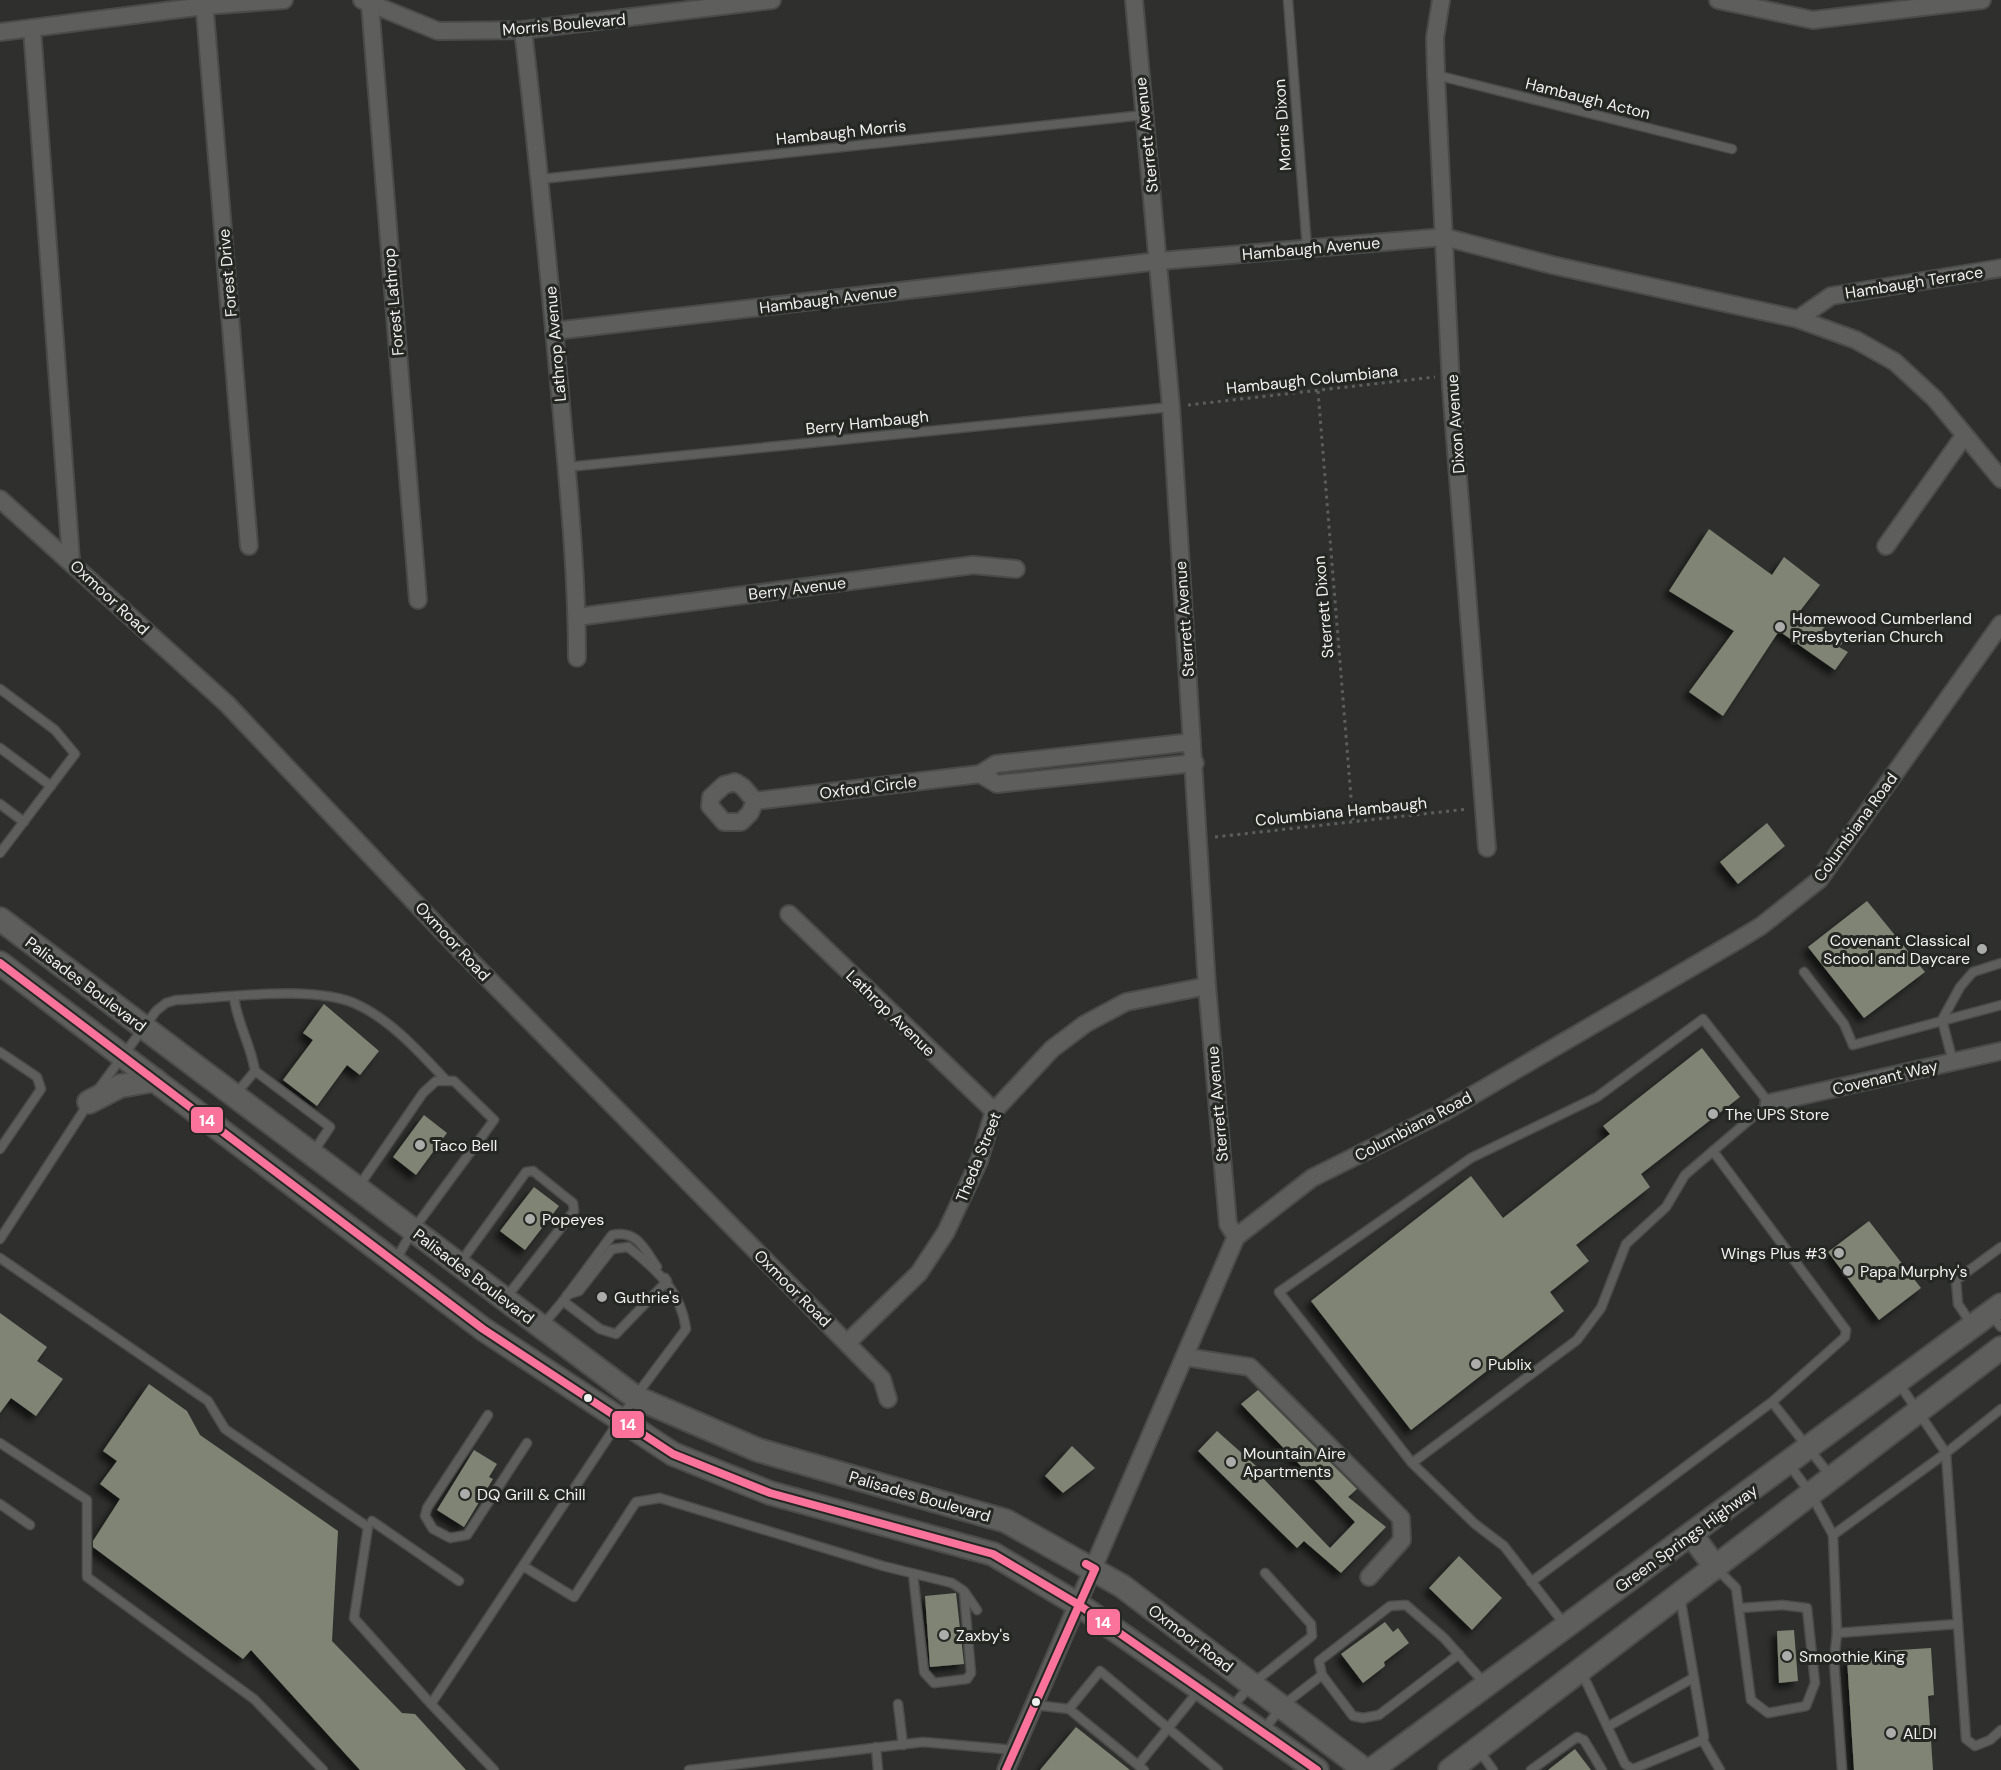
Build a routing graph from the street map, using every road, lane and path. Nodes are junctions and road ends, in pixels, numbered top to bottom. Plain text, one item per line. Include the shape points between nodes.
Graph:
1 (284, 0) edge
2 (772, 0) edge
3 (1134, 0) edge
4 (1288, 0) edge
5 (1441, 0) edge
6 (1719, 0) edge
7 (1983, 0) edge
8 (368, 1) edge
9 (204, 3) edge
10 (664, 7) edge
11 (32, 28) junction
12 (523, 30) junction
13 (0, 32) edge
14 (1436, 75) junction
15 (1144, 115) junction
16 (1732, 149) dead end
17 (541, 178) junction
18 (1444, 237) junction
19 (1307, 248) junction
20 (1159, 261) junction
21 (2001, 268) edge
22 (1798, 319) junction
23 (554, 331) junction
24 (1451, 387) junction
25 (1318, 391) junction
26 (1171, 407) junction
27 (1964, 436) junction
28 (567, 467) junction
29 (2001, 478) edge
30 (0, 499) edge
31 (249, 546) dead end
32 (1886, 546) dead end
33 (71, 560) junction
34 (1016, 569) dead end
35 (418, 600) dead end
36 (577, 617) junction
37 (2001, 624) edge
38 (577, 658) dead end
39 (0, 689) edge
40 (1192, 742) junction
41 (0, 747) edge
42 (1065, 754) junction
43 (1195, 763) junction
44 (980, 774) junction
45 (1067, 776) junction
46 (51, 786) junction
47 (755, 801) dead end
48 (0, 804) edge
49 (1486, 807) junction
50 (24, 822) junction
51 (1353, 822) junction
52 (1199, 839) junction
53 (1487, 848) dead end
54 (0, 853) edge
55 (789, 914) dead end
56 (0, 919) edge
57 (0, 963) edge
58 (2001, 963) edge
59 (1804, 972) dead end
60 (1207, 986) junction
61 (234, 997) junction
62 (2001, 1005) edge
63 (1942, 1020) junction
64 (143, 1028) junction
65 (0, 1052) edge
66 (2001, 1052) edge
67 (122, 1056) junction
68 (1953, 1062) junction
69 (255, 1071) junction
70 (445, 1079) junction
71 (155, 1080) junction
72 (234, 1096) junction
73 (89, 1102) junction
74 (1769, 1103) junction
75 (994, 1111) junction
76 (0, 1149) edge
77 (1713, 1151) junction
78 (312, 1154) junction
79 (358, 1188) junction
80 (412, 1230) junction
81 (1236, 1237) junction
82 (0, 1239) edge
83 (2001, 1247) edge
84 (0, 1258) edge
85 (395, 1262) junction
86 (459, 1265) junction
87 (667, 1281) junction
88 (565, 1298) junction
89 (505, 1299) junction
90 (1991, 1318) edge
91 (542, 1327) junction
92 (848, 1343) junction
93 (2001, 1348) edge
94 (1186, 1357) junction
95 (1898, 1382) junction
96 (635, 1397) junction
97 (888, 1399) dead end
98 (1772, 1402) junction
99 (2001, 1410) edge
100 (1919, 1412) junction
101 (488, 1415) dead end
102 (620, 1419) junction
103 (0, 1443) edge
104 (527, 1443) dead end
105 (1808, 1448) junction
106 (1946, 1453) junction
107 (1412, 1463) junction
108 (1788, 1463) junction
109 (1832, 1478) junction
110 (1811, 1494) junction
111 (0, 1504) edge
112 (372, 1521) dead end
113 (1006, 1521) joint
114 (30, 1525) dead end
115 (1691, 1534) junction
116 (1833, 1534) junction
117 (523, 1566) junction
118 (1716, 1568) junction
119 (1095, 1569) junction
120 (1265, 1573) dead end
121 (913, 1574) junction
122 (1369, 1577) dead end
123 (459, 1581) dead end
124 (1532, 1582) junction
125 (964, 1591) junction
126 (1680, 1595) junction
127 (1079, 1605) junction
128 (1740, 1608) junction
129 (977, 1610) dead end
130 (1958, 1624) junction
131 (1566, 1626) junction
132 (1837, 1633) junction
133 (1459, 1654) junction
134 (1581, 1671) junction
135 (1322, 1675) junction
136 (1693, 1678) junction
137 (1252, 1684) junction
138 (1486, 1685) junction
139 (1200, 1689) junction
140 (431, 1704) junction
141 (898, 1704) dead end
142 (1035, 1705) junction
143 (1282, 1706) junction
144 (1069, 1709) junction
145 (1230, 1709) junction
146 (1609, 1726) junction
147 (1168, 1729) junction
148 (2001, 1730) edge
149 (1262, 1732) junction
150 (1702, 1739) junction
151 (903, 1745) junction
152 (876, 1748) junction
153 (1478, 1749) junction
154 (1016, 1750) junction
155 (1141, 1767) edge
156 (323, 1770) edge
157 (494, 1770) edge
158 (689, 1770) edge
159 (878, 1770) edge
160 (1006, 1770) edge
161 (1218, 1770) edge
162 (1317, 1770) edge
163 (1365, 1770) edge
164 (1371, 1770) edge
165 (1450, 1770) edge
166 (1493, 1770) edge
167 (1531, 1770) edge
168 (1602, 1770) edge
169 (1634, 1770) edge
170 (1720, 1770) edge
171 (1842, 1770) edge

1 - 9 street
2 - 10 street, Morris Boulevard
3 - 15 street, Sterrett Avenue
4 - 19 lane, Morris Dixon
5 - 14 street, Dixon Avenue via 1435,38
6 - 7 street via 1813,20
8 - 12 street, Morris Boulevard via 438,31
8 - 35 street, Forest Lathrop
9 - 11 street
9 - 31 street, Forest Drive
10 - 12 street, Morris Boulevard
11 - 13 street
11 - 33 street
12 - 17 street, Lathrop Avenue
14 - 16 lane, Hambaugh Acton
14 - 18 street, Dixon Avenue
15 - 17 lane, Hambaugh Morris
15 - 20 street, Sterrett Avenue
17 - 23 street, Lathrop Avenue
18 - 19 street, Hambaugh Avenue
18 - 22 street, Hambaugh Avenue
18 - 24 street, Dixon Avenue
19 - 20 street, Hambaugh Avenue
20 - 23 street, Hambaugh Avenue
20 - 26 street, Sterrett Avenue
21 - 22 street, Hambaugh Terrace via 1831,296
22 - 27 street, Hambaugh Avenue via 1856,340 1896,362 1935,399
23 - 28 street, Lathrop Avenue
24 - 25 path, Hambaugh Columbiana via 1440,377
24 - 49 street, Dixon Avenue
25 - 26 path, Hambaugh Columbiana
25 - 51 path, Sterrett Dixon
26 - 28 lane, Berry Hambaugh
26 - 40 street, Sterrett Avenue
27 - 29 street, Hambaugh Avenue
27 - 32 street
28 - 36 street, Lathrop Avenue
30 - 33 street, Oxmoor Road
33 - 92 street, Oxmoor Road via 227,704 460,950
34 - 36 street, Berry Avenue via 973,565
36 - 38 street, Lathrop Avenue
37 - 81 street, Columbiana Road via 1819,880 1761,926 1444,1112 1312,1178
39 - 46 lane via 55,730 75,754
40 - 42 street, Oxford Circle
40 - 43 street, Sterrett Avenue
41 - 46 lane
42 - 44 street, Oxford Circle via 996,764
42 - 45 street
43 - 45 street, Oxford Circle
43 - 52 street, Sterrett Avenue
44 - 45 street, Oxford Circle via 997,784
44 - 47 street, Oxford Circle
46 - 50 lane
48 - 50 lane
49 - 51 path, Columbiana Hambaugh
49 - 53 street, Dixon Avenue
50 - 54 lane
51 - 52 path, Columbiana Hambaugh
52 - 60 street, Sterrett Avenue
55 - 75 street, Lathrop Avenue
56 - 64 main road, Palisades Boulevard
57 - 67 main road
58 - 63 lane via 1973,972
59 - 63 lane via 1844,1024 1853,1045
60 - 75 street, Theda Street via 1126,1002 1085,1024 1052,1049
60 - 81 street, Sterrett Avenue via 1228,1224
61 - 64 lane via 166,1003
61 - 69 lane via 236,1012 252,1048
61 - 70 lane via 311,995 358,1004 396,1030
62 - 63 lane
63 - 68 lane
64 - 67 lane
64 - 72 main road, Palisades Boulevard
65 - 76 lane via 37,1077 40,1089
66 - 68 street, Covenant Way
67 - 71 main road
67 - 73 lane
68 - 74 street, Covenant Way
69 - 72 lane
69 - 78 lane via 330,1127
70 - 79 lane via 436,1081 423,1093
70 - 80 lane via 460,1086 494,1120
71 - 73 main road via 120,1086
71 - 85 main road
72 - 78 main road, Palisades Boulevard
73 - 82 lane
74 - 77 lane
74 - 107 lane via 1703,1019 1597,1096 1471,1158 1279,1292
75 - 92 street, Theda Street via 979,1161 946,1232 919,1273
77 - 98 lane via 1846,1330 1845,1337
77 - 107 lane via 1685,1175 1666,1207 1626,1244 1601,1308 1577,1340
78 - 79 main road, Palisades Boulevard
79 - 80 main road, Palisades Boulevard
80 - 85 lane
80 - 86 main road, Palisades Boulevard
81 - 94 street, Columbiana Road
83 - 90 lane via 1956,1280 1958,1304
84 - 140 lane via 208,1401 225,1429 368,1527 354,1617
85 - 102 main road via 483,1329
86 - 89 main road, Palisades Boulevard
86 - 89 lane via 526,1172 533,1171 573,1203 574,1211
87 - 88 lane via 628,1247 612,1249 579,1291
87 - 88 lane via 616,1334 600,1329
87 - 88 lane via 635,1236 624,1232 612,1234
87 - 96 lane via 684,1312 686,1329
88 - 91 lane
89 - 91 main road, Palisades Boulevard
90 - 95 main road, Green Springs Highway
91 - 96 main road, Palisades Boulevard
92 - 97 street, Oxmoor Road via 882,1379
93 - 100 main road
94 - 119 street, Columbiana Road
94 - 122 street via 1250,1367 1401,1518 1402,1540
95 - 100 lane
95 - 105 main road, Green Springs Highway
96 - 102 lane
96 - 113 main road, Palisades Boulevard via 758,1450
98 - 105 lane
98 - 124 lane
99 - 106 lane
100 - 106 lane
100 - 109 main road
101 - 104 lane via 427,1508 428,1523 433,1529 450,1539 468,1535
102 - 117 lane
102 - 127 main road via 673,1454 770,1493 993,1554
103 - 156 lane via 87,1500 87,1577 254,1699
105 - 108 main road, Green Springs Highway
105 - 109 lane
106 - 116 lane
106 - 130 lane
107 - 124 lane via 1475,1524 1504,1546
108 - 110 lane
108 - 115 main road, Green Springs Highway
109 - 110 main road
110 - 116 lane
110 - 118 main road
111 - 114 lane
112 - 123 lane
113 - 119 main road, Oxmoor Road
115 - 118 main road
115 - 131 main road, Green Springs Highway
116 - 132 lane
117 - 121 lane via 574,1597 636,1502 660,1497
117 - 140 lane
118 - 126 main road
118 - 128 lane via 1736,1588
119 - 127 street, Columbiana Road
119 - 137 main road, Oxmoor Road
120 - 137 lane via 1311,1624 1312,1636
121 - 125 lane via 952,1583
121 - 125 lane via 924,1672 934,1683 968,1679 972,1673
124 - 131 lane
125 - 129 lane
126 - 134 main road
126 - 136 lane
127 - 139 main road
127 - 142 street, Columbiana Road
128 - 128 lane via 1751,1700 1768,1713 1806,1706 1815,1683 1807,1608
130 - 132 lane
130 - 148 lane via 1966,1739 1975,1746
131 - 138 main road, Green Springs Highway
132 - 171 lane via 1834,1661
133 - 135 lane via 1379,1715 1371,1717 1353,1716
133 - 135 lane via 1406,1605 1398,1604 1390,1606 1319,1661
133 - 138 lane
134 - 146 lane
134 - 153 main road
135 - 143 lane
136 - 146 lane
136 - 150 lane
137 - 143 main road, Oxmoor Road
137 - 145 lane
138 - 164 main road, Green Springs Highway
139 - 145 main road
139 - 147 lane
140 - 157 lane
141 - 151 lane
142 - 144 lane
142 - 154 street, Columbiana Road
143 - 149 lane
143 - 163 main road, Oxmoor Road
144 - 147 lane via 1100,1671
144 - 155 lane
145 - 149 main road
146 - 169 lane via 1625,1764
147 - 155 lane
147 - 161 lane
149 - 162 main road
150 - 169 lane
150 - 170 lane
151 - 152 lane
151 - 154 lane via 923,1742
152 - 158 lane
152 - 159 lane
153 - 165 main road
153 - 166 lane
154 - 160 street, Columbiana Road
167 - 168 lane via 1556,1758 1577,1737 1584,1740

